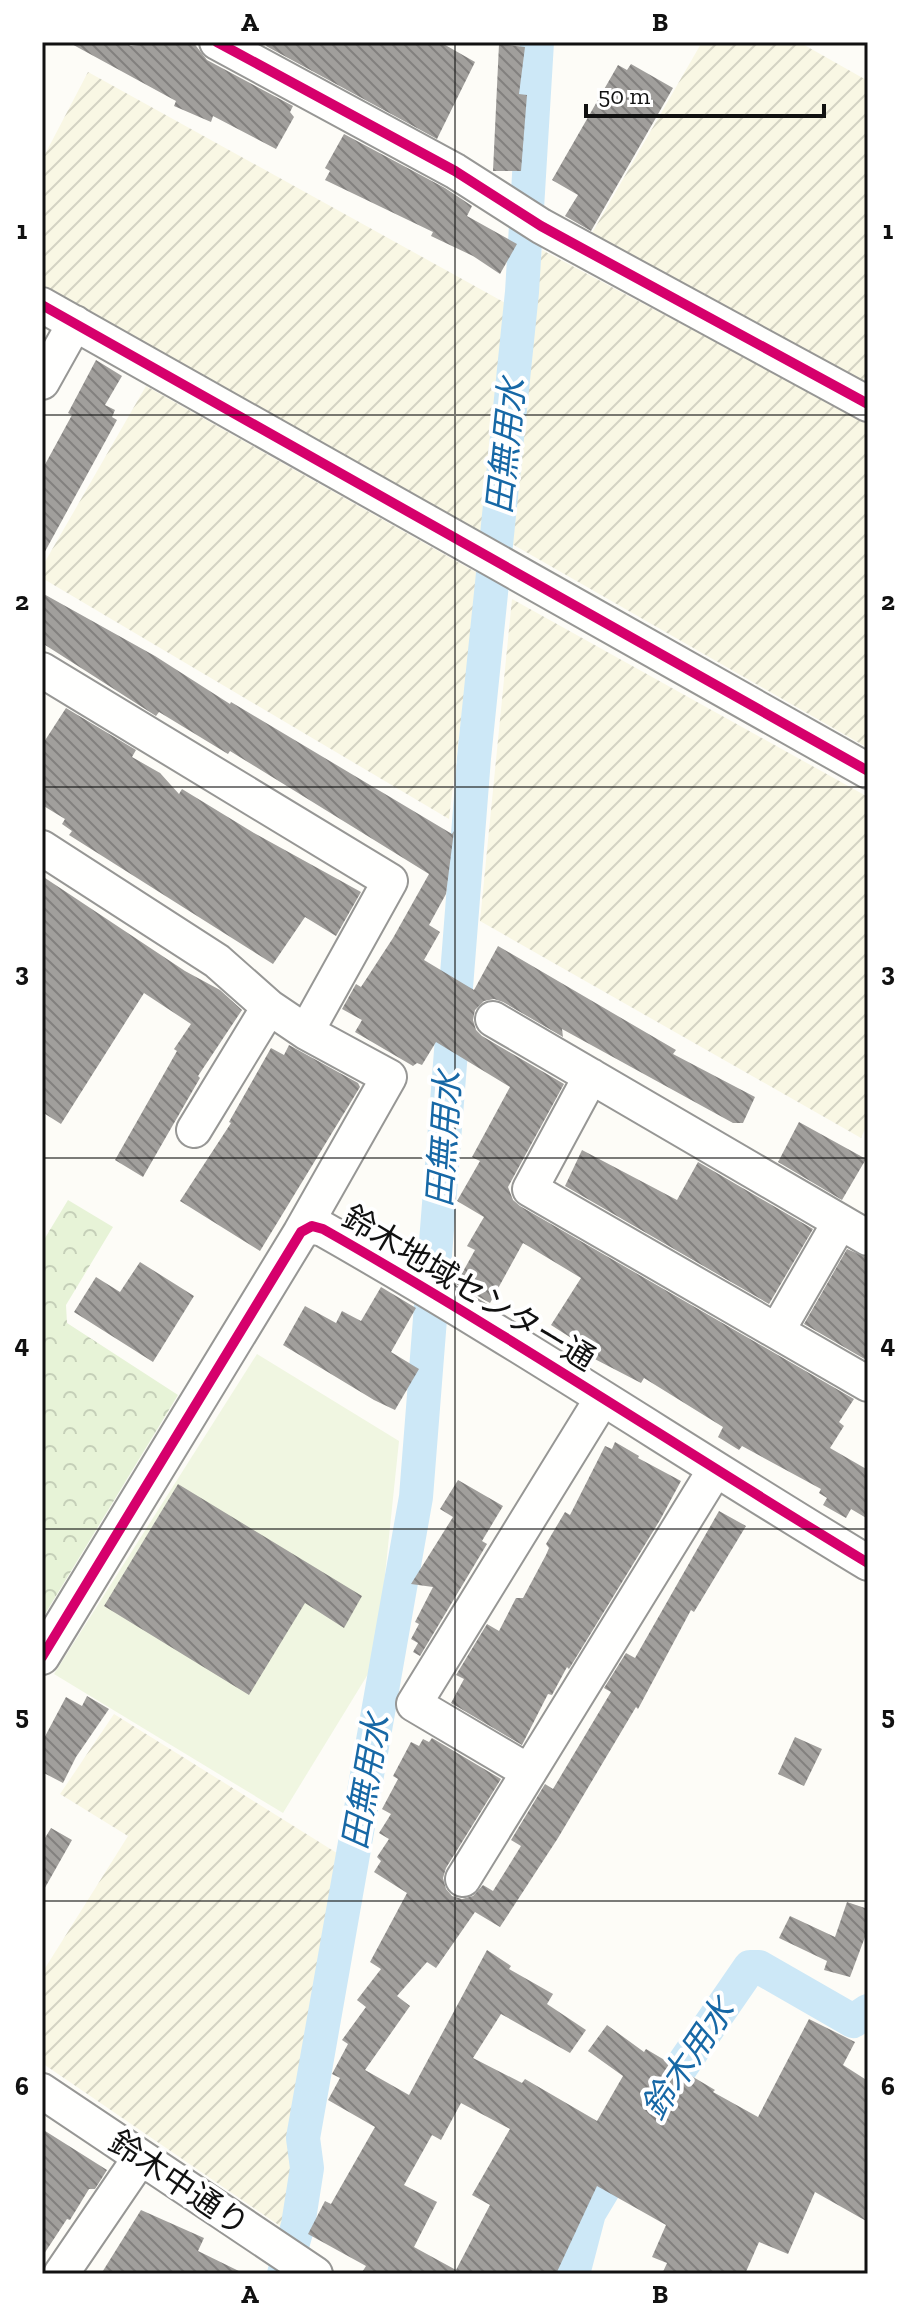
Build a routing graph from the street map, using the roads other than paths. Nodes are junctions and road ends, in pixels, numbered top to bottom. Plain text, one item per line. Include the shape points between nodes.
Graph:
1 (217, 42) edge
2 (42, 305) edge
3 (75, 323) junction
4 (42, 382) edge
5 (868, 404) edge
6 (43, 673) edge
7 (868, 771) edge
8 (42, 848) edge
9 (269, 1007) junction
10 (493, 1019) dead end
11 (306, 1032) junction
12 (591, 1076) junction
13 (194, 1130) dead end
14 (854, 1230) edge
15 (301, 1232) junction
16 (777, 1331) junction
17 (868, 1384) edge
18 (602, 1399) junction
19 (715, 1470) junction
20 (868, 1563) edge
21 (42, 1657) edge
22 (529, 1772) junction
23 (463, 1879) dead end
24 (42, 2091) edge
25 (140, 2158) junction
26 (297, 2262) edge
27 (61, 2274) edge

1 - 5 street
2 - 3 street
3 - 4 street
3 - 7 street
6 - 11 street via 390,881
8 - 9 street via 217,961
9 - 11 street
9 - 13 street
10 - 12 street
11 - 15 street via 389,1077
12 - 14 street
12 - 16 street via 530,1189
14 - 16 street
15 - 18 street, 鈴木地域センター通 via 312,1226 323,1229
15 - 21 street, 鈴木地域センター通
16 - 17 street
18 - 19 street, 鈴木地域センター通
18 - 22 street via 414,1704
19 - 20 street, 鈴木地域センター通
19 - 22 street
22 - 23 street
24 - 25 street, 鈴木中通り
25 - 26 street, 鈴木中通り
25 - 27 street

